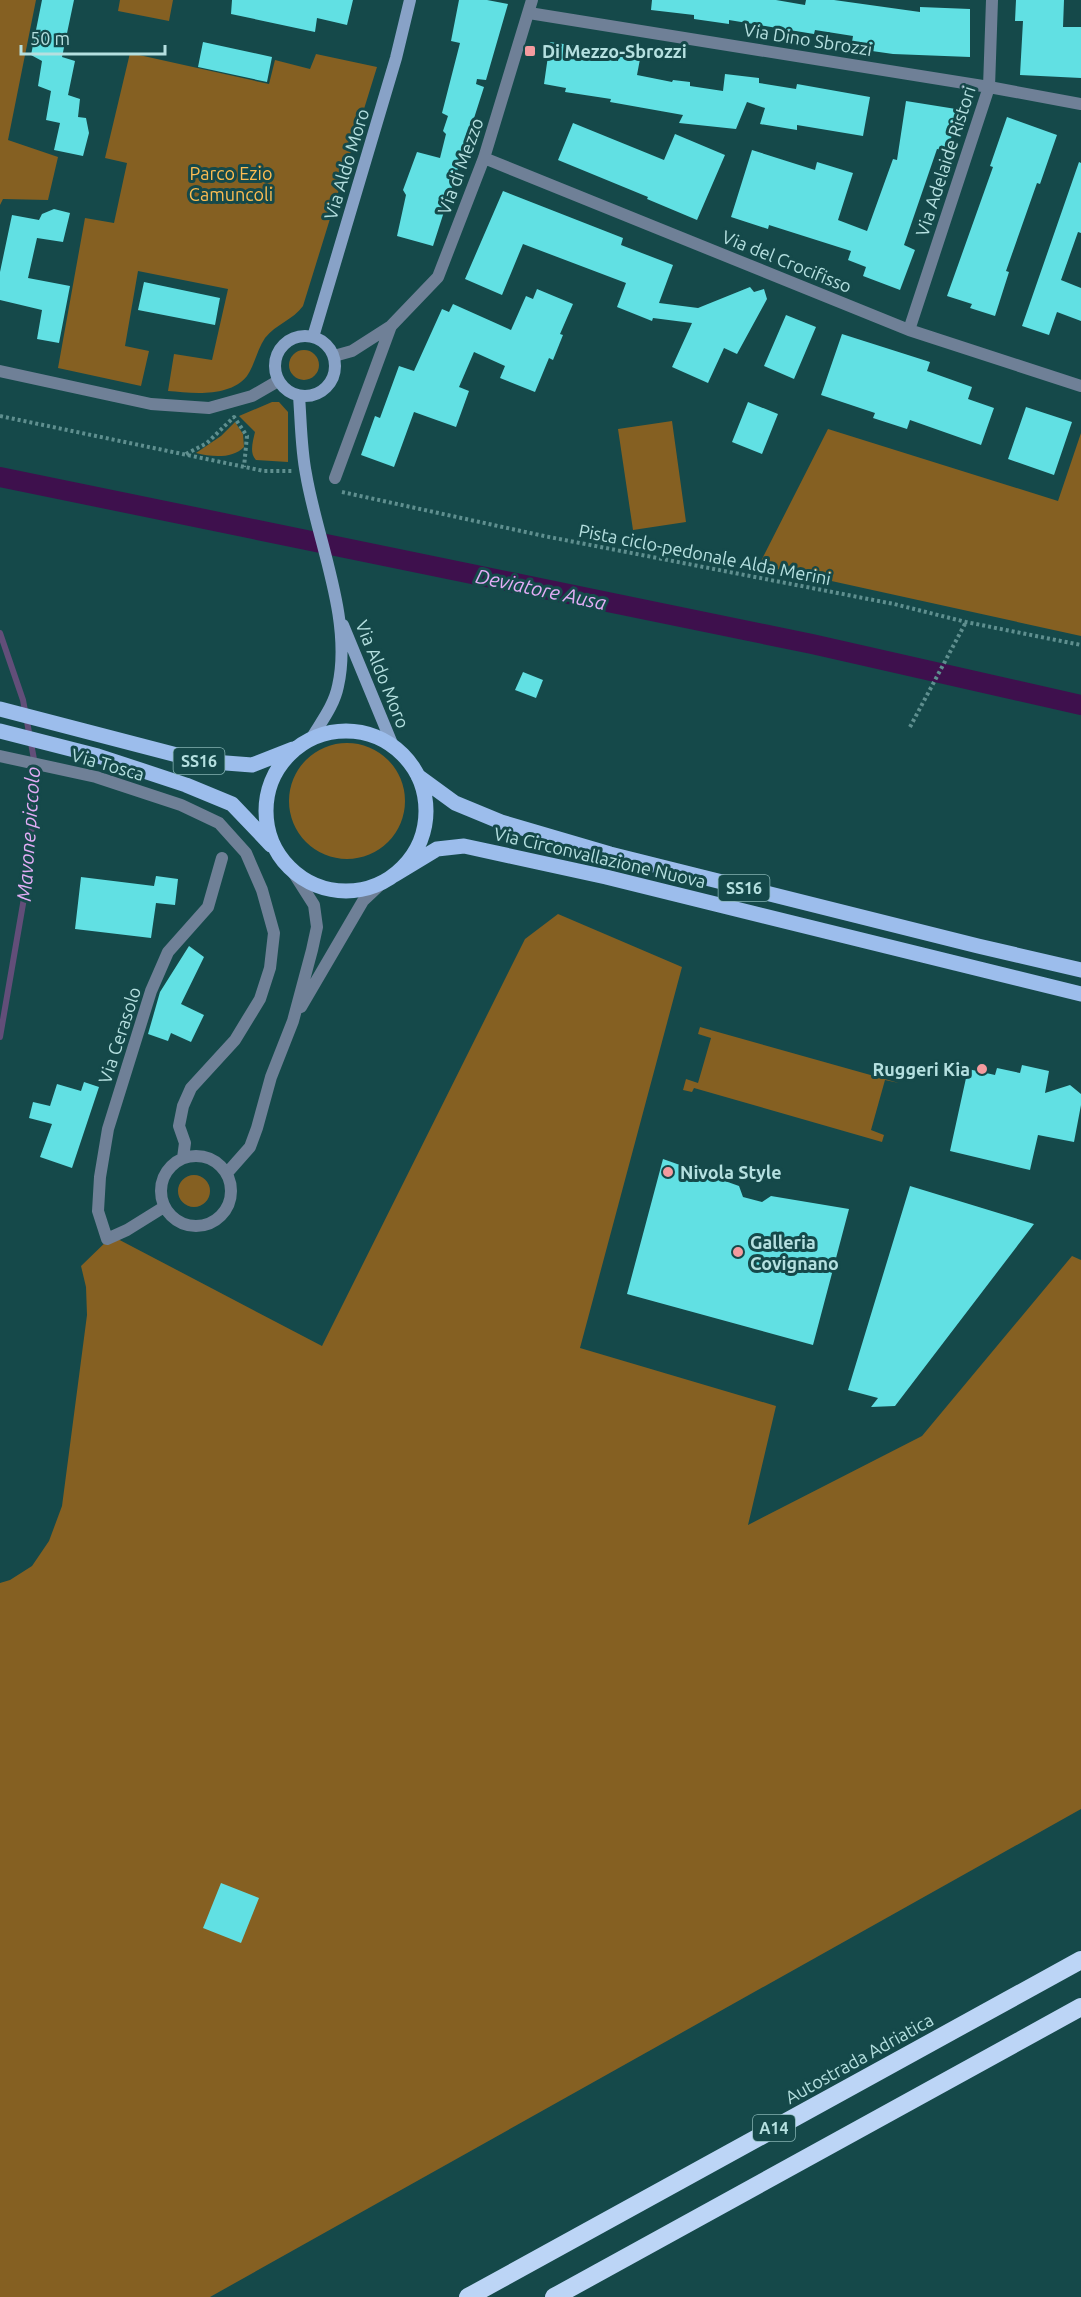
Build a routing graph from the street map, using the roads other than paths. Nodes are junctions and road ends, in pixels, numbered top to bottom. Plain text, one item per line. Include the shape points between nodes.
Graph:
1 (410, 0) edge
2 (532, 0) edge
3 (992, 0) edge
4 (529, 13) junction
5 (989, 87) junction
6 (1081, 104) edge
7 (484, 158) junction
8 (391, 326) junction
9 (909, 330) junction
10 (313, 337) junction
11 (334, 356) junction
12 (0, 371) edge
13 (278, 381) junction
14 (1081, 386) edge
15 (299, 396) junction
16 (335, 478) road end
17 (339, 616) junction
18 (0, 709) edge
19 (0, 731) edge
20 (311, 739) junction
21 (393, 746) junction
22 (297, 748) junction
23 (0, 756) edge
24 (418, 776) junction
25 (274, 847) junction
26 (222, 858) dead end
27 (293, 872) junction
28 (394, 875) junction
29 (381, 884) junction
30 (1081, 970) edge
31 (1081, 994) edge
32 (293, 1021) junction
33 (183, 1158) junction
34 (227, 1173) junction
35 (164, 1207) junction
36 (1081, 1960) edge
37 (1081, 2007) edge
38 (468, 2297) edge
39 (554, 2297) edge

1 - 10 street, Via Aldo Moro
2 - 4 street, Via di Mezzo
3 - 5 street, Via Adelaide Ristori
4 - 5 street, Via Dino Sbrozzi
4 - 7 street, Via di Mezzo
5 - 6 street, Via Dino Sbrozzi
5 - 9 street, Via Adelaide Ristori
7 - 8 street, Via di Mezzo via 438,277
7 - 9 street, Via del Crocifisso
8 - 11 street, Via di Mezzo via 352,351
8 - 16 street, Via di Mezzo
9 - 14 street, Via del Crocifisso
10 - 11 street via 322,341
10 - 13 street via 293,338 284,343 274,361
11 - 15 street via 330,383 317,394
12 - 13 street via 151,404 209,408 252,396
13 - 15 street via 291,394
15 - 17 street via 306,474
17 - 20 street via 338,686 333,703
17 - 21 street, Via Aldo Moro
18 - 22 main road, SS16 via 200,761 252,765
19 - 25 main road, SS16 via 98,756 232,804
20 - 21 main road, SS16 via 353,731
20 - 22 main road, SS16
21 - 24 main road, SS16
22 - 25 main road, SS16 via 276,771 270,785 266,817
23 - 33 street, Via Tosca via 96,777 182,805 219,823 246,853 274,933 270,968 260,999 235,1040 191,1088 179,1126 185,1143
24 - 28 main road, SS16 via 426,806 422,837 415,852
24 - 30 main road, Via Circonvallazione Nuova / SS16 via 455,803 555,838
25 - 27 main road, SS16
26 - 35 street, Via Cerasolo via 208,907 168,952 151,991 108,1129 100,1177 98,1212 107,1239
27 - 29 main road, SS16 via 305,881 335,891
27 - 32 street via 314,905 317,927
28 - 29 main road, SS16
28 - 31 main road, Via Circonvallazione Nuova / SS16 via 437,849 464,846
29 - 32 street via 363,900
32 - 34 street via 250,1147
33 - 34 street via 212,1159
33 - 35 street via 165,1173 161,1185
34 - 35 street via 232,1195 223,1216 214,1223 191,1227 171,1217
36 - 38 highway, Autostrada Adriatica / A14
37 - 39 highway, A14

